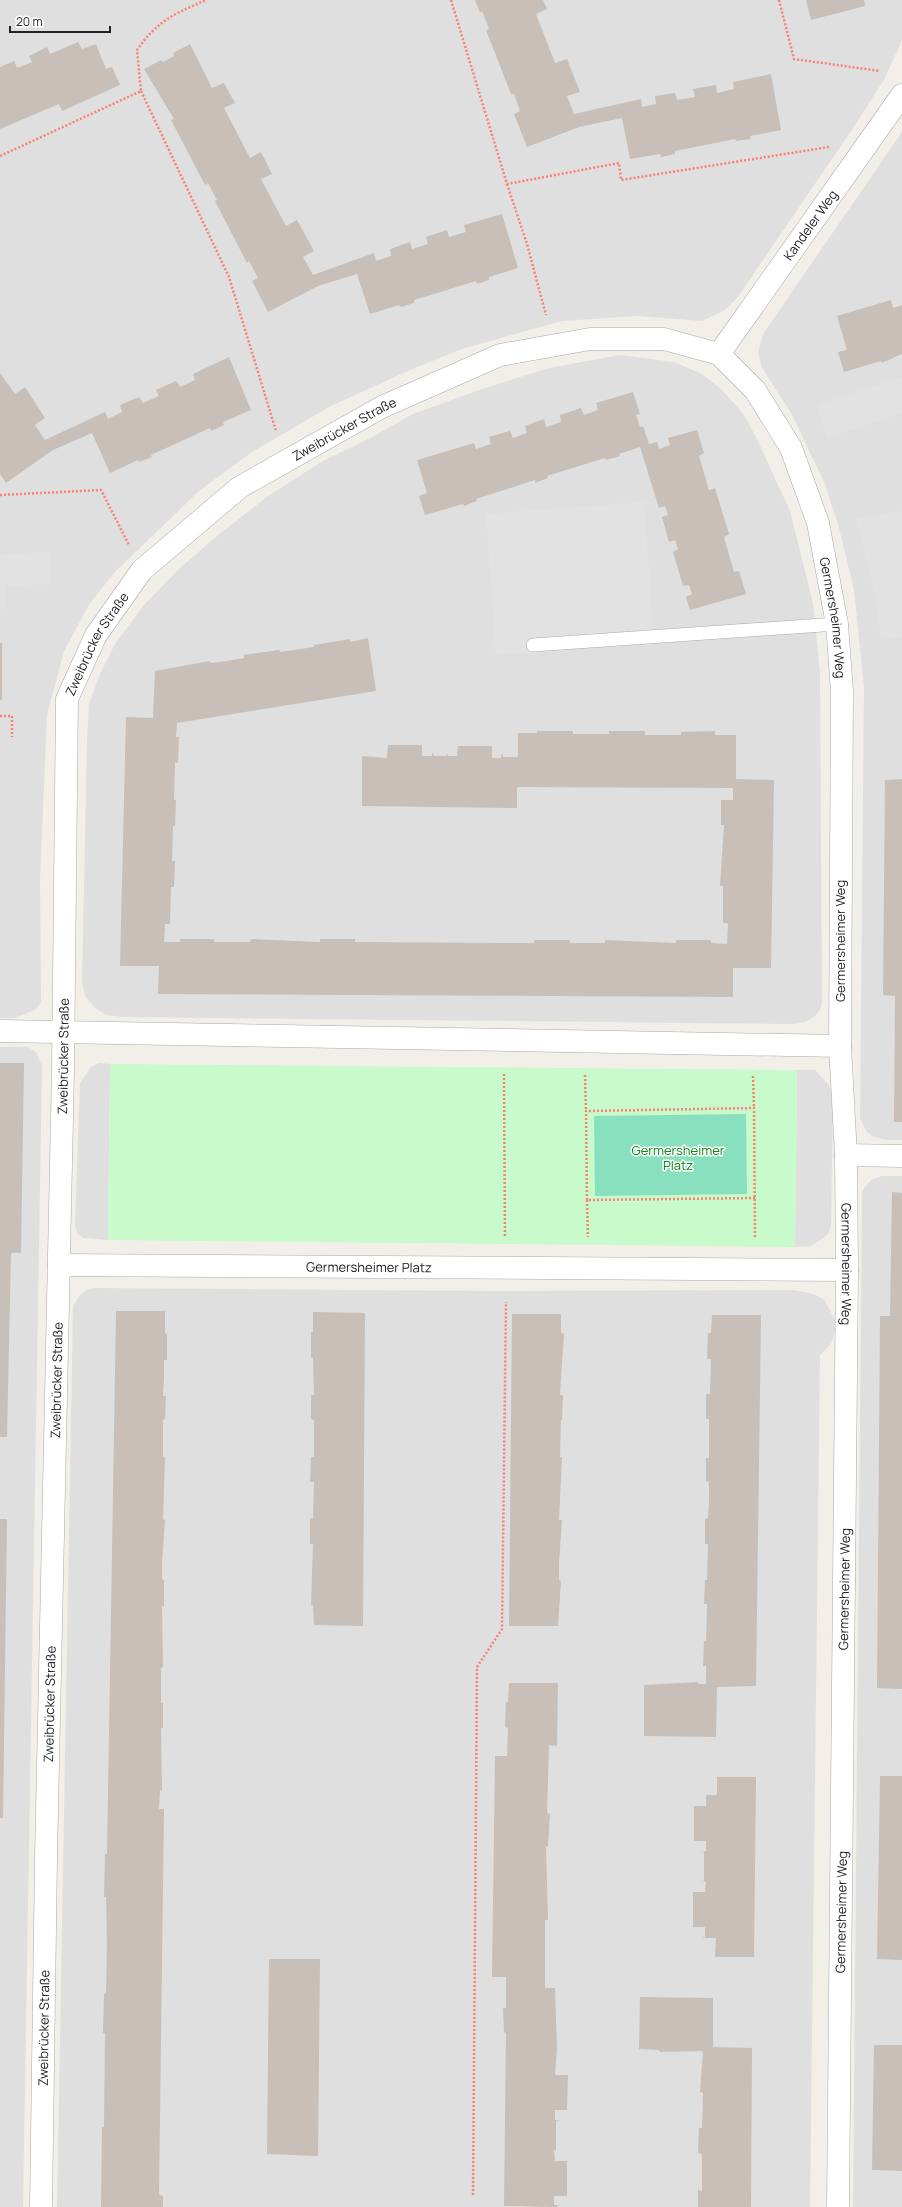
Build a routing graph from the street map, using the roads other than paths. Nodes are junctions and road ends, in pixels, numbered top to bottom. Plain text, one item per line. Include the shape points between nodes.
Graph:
1 (902, 95) edge
2 (719, 354) junction
3 (837, 624) junction
4 (533, 645) dead end
5 (0, 1031) edge
6 (63, 1032) junction
7 (840, 1046) junction
8 (846, 1155) junction
9 (902, 1156) edge
10 (59, 1265) junction
11 (847, 1270) junction
12 (41, 2207) edge
13 (838, 2207) edge

1 - 2 street, Kandeler Weg
2 - 3 street, Germersheimer Weg via 755,390 791,448 818,523
2 - 6 street, Zweibrücker Straße via 664,339 626,338 590,339 500,355 382,407 240,488 142,570 96,635 67,699
3 - 4 lane
3 - 7 street, Germersheimer Weg via 842,692
5 - 6 street
6 - 7 street
6 - 10 street, Zweibrücker Straße
7 - 8 street, Germersheimer Weg
8 - 9 street
8 - 11 street, Germersheimer Weg
10 - 11 street, Germersheimer Platz
10 - 12 street, Zweibrücker Straße
11 - 13 street, Germersheimer Weg

